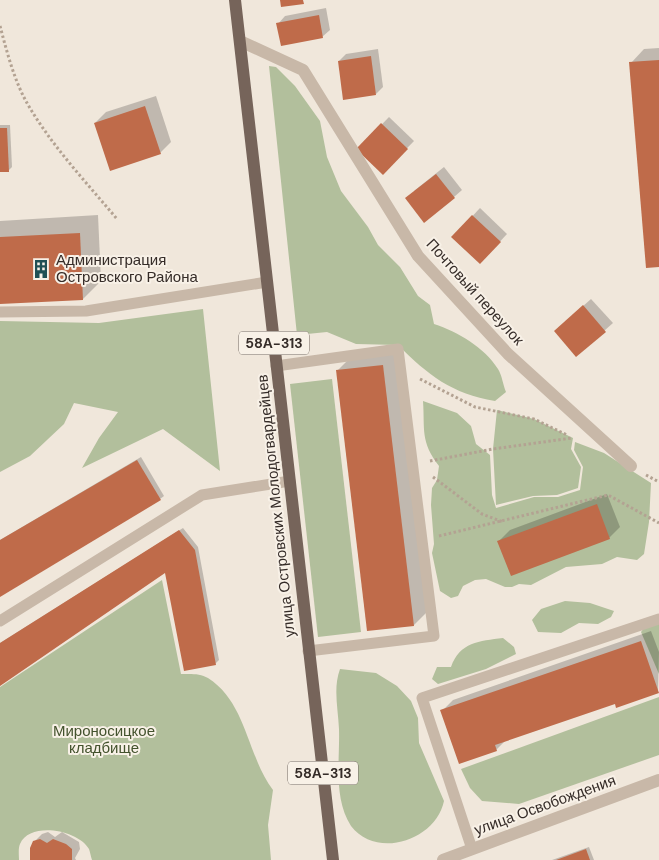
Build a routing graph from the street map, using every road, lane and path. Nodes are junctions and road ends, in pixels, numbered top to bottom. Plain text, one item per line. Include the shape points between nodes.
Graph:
1 (235, 0) edge
2 (0, 26) edge
3 (240, 41) junction
4 (117, 219) dead end
5 (267, 282) junction
6 (0, 312) edge
7 (276, 366) junction
8 (420, 379) dead end
9 (573, 438) junction
10 (581, 441) dead end
11 (412, 463) junction
12 (631, 466) joint
13 (290, 481) junction
14 (659, 482) edge
15 (503, 522) junction
16 (659, 523) edge
17 (422, 538) junction
18 (659, 619) edge
19 (0, 621) edge
20 (308, 651) junction
21 (659, 780) edge
22 (472, 850) junction
23 (333, 860) edge
24 (443, 860) edge

1 - 3 main road, улица Островских Молодогвардейцев / 58А-313
2 - 4 path via 10,62 27,102
3 - 5 main road, улица Островских Молодогвардейцев / 58А-313
3 - 12 street, Почтовый переулок via 303,70 418,256 508,354
5 - 6 lane via 86,311
5 - 7 main road, улица Островских Молодогвардейцев / 58А-313
7 - 11 lane via 398,349
7 - 13 main road, улица Островских Молодогвардейцев / 58А-313
8 - 9 path via 475,407 534,419
9 - 10 path
9 - 11 path
11 - 15 path via 482,514
11 - 17 lane
12 - 14 path
13 - 19 lane via 202,495
13 - 20 main road, улица Островских Молодогвардейцев / 58А-313
15 - 16 path via 608,495
15 - 17 path
17 - 20 lane via 434,636
18 - 22 lane via 422,698
20 - 23 main road, улица Островских Молодогвардейцев / 58А-313
21 - 22 street, улица Освобождения
22 - 24 street, улица Освобождения

